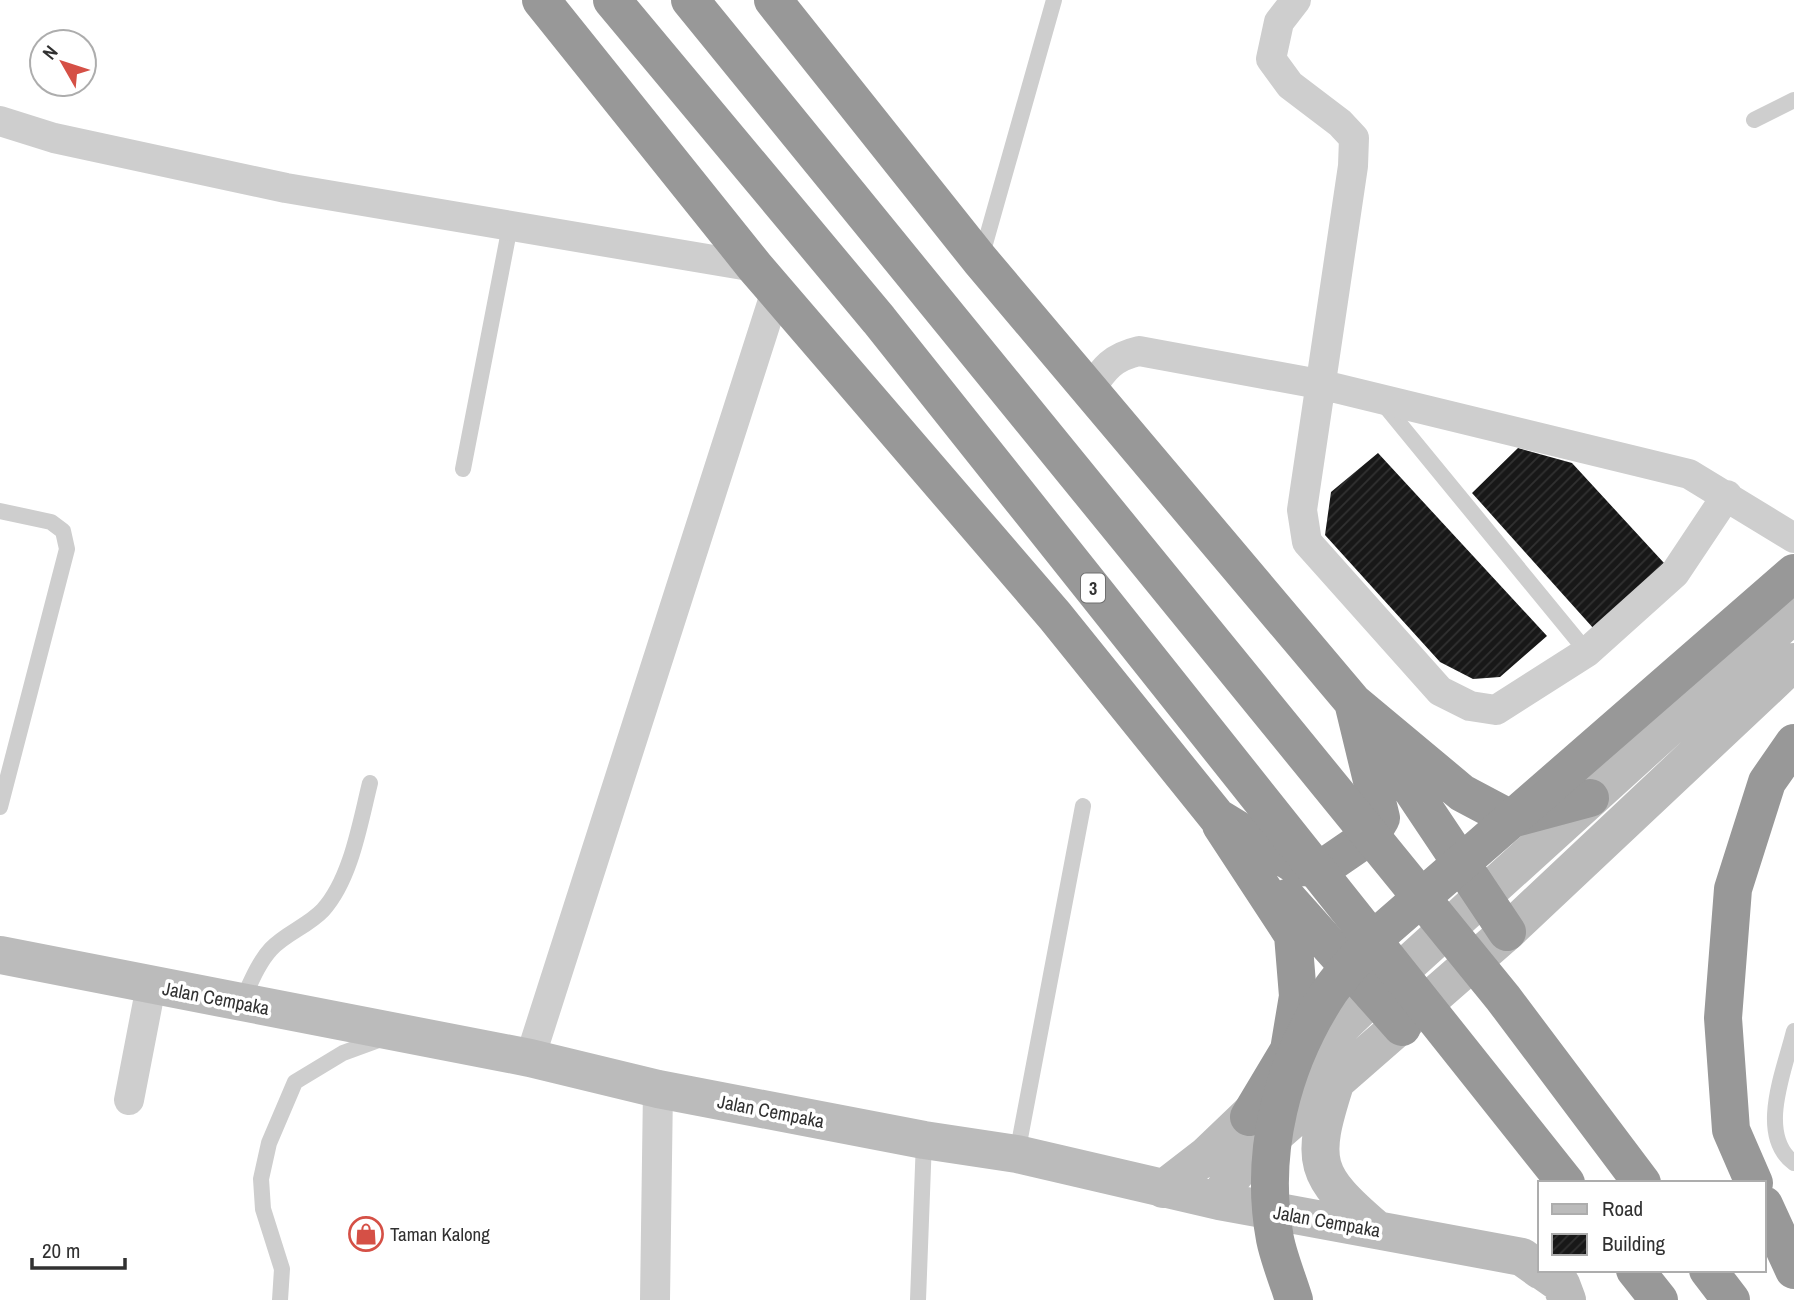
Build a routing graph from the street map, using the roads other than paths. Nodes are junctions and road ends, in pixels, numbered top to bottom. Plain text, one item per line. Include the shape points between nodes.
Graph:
1 (541, 0) edge
2 (612, 0) edge
3 (690, 0) edge
4 (773, 0) edge
5 (1054, 0) edge
6 (1296, 0) edge
7 (1794, 100) edge
8 (1754, 120) dead end
9 (0, 121) edge
10 (510, 226) junction
11 (980, 260) junction
12 (766, 279) junction
13 (1319, 384) junction
14 (1090, 390) junction
15 (1379, 399) junction
16 (463, 470) dead end
17 (1727, 495) junction
18 (0, 511) edge
19 (1794, 538) edge
20 (1794, 573) edge
21 (1794, 614) edge
22 (1587, 652) junction
23 (1794, 662) edge
24 (1353, 702) junction
25 (1794, 743) edge
26 (370, 783) dead end
27 (1590, 798) junction
28 (1083, 806) dead end
29 (0, 807) edge
30 (1217, 817) junction
31 (1481, 897) junction
32 (1507, 932) junction
33 (0, 955) edge
34 (151, 986) junction
35 (1373, 996) junction
36 (241, 1003) junction
37 (1402, 1027) junction
38 (1794, 1031) edge
39 (399, 1033) junction
40 (530, 1058) junction
41 (1335, 1084) junction
42 (658, 1089) junction
43 (129, 1100) dead end
44 (1249, 1117) junction
45 (924, 1140) junction
46 (1017, 1154) junction
47 (1794, 1163) edge
48 (1564, 1181) edge
49 (1640, 1181) edge
50 (1753, 1181) edge
51 (1163, 1189) junction
52 (1219, 1201) junction
53 (1766, 1209) edge
54 (1376, 1229) junction
55 (1538, 1268) edge
56 (1794, 1270) edge
57 (1544, 1272) edge
58 (1637, 1272) edge
59 (1710, 1272) edge
60 (280, 1300) edge
61 (655, 1300) edge
62 (918, 1300) edge
63 (1294, 1300) edge
64 (1567, 1300) edge
65 (1659, 1300) edge
66 (1731, 1300) edge

1 - 12 highway
2 - 48 highway, 3, bridge via 879,320
3 - 49 highway, bridge via 1503,998
4 - 11 highway
5 - 11 lane
6 - 13 street via 1279,22 1271,59 1290,85 1354,138
7 - 8 lane
9 - 10 street via 54,138 286,188
10 - 12 street
10 - 16 lane
11 - 14 highway
12 - 30 highway via 1055,616
12 - 40 street
13 - 14 street via 1139,351 1106,365
13 - 15 street
13 - 22 street via 1302,510 1307,542 1440,691 1470,706 1496,710
14 - 24 highway
15 - 17 street via 1689,474
15 - 22 lane
17 - 19 street
17 - 22 street via 1675,573
18 - 29 lane via 51,522 63,531 67,549
20 - 63 highway, bridge via 1375,938 1331,989 1298,1046 1278,1108 1269,1171 1275,1239
21 - 27 main road
23 - 32 main road
24 - 27 highway via 1462,793 1511,819
24 - 30 highway via 1381,818 1370,835 1323,868 1298,866
24 - 31 highway
25 - 50 highway via 1767,782 1733,889 1723,1018 1731,1130
26 - 36 lane via 350,861 325,908 303,929 272,948
27 - 31 main road
28 - 46 lane
30 - 35 highway
30 - 44 highway via 1293,935 1298,996 1289,1049
31 - 32 highway
31 - 35 main road
32 - 37 main road
33 - 34 main road, Jalan Cempaka
34 - 36 main road, Jalan Cempaka
34 - 43 street
35 - 37 highway
35 - 44 main road
36 - 39 main road, Jalan Cempaka
37 - 41 main road
38 - 47 lane via 1772,1123 1777,1143
39 - 40 main road, Jalan Cempaka
39 - 60 lane via 343,1052 295,1082 269,1143 261,1179 263,1209 282,1269
40 - 42 main road, Jalan Cempaka
41 - 52 main road via 1246,1160
41 - 54 main road via 1320,1132 1321,1167 1343,1200
42 - 45 main road, Jalan Cempaka
42 - 61 street
44 - 51 main road
45 - 46 main road, Jalan Cempaka
45 - 62 lane
46 - 51 main road, Jalan Cempaka
51 - 52 main road, Jalan Cempaka
52 - 54 main road, Jalan Cempaka
53 - 56 highway
54 - 55 main road, Jalan Cempaka via 1522,1257
57 - 64 main road, Jalan Cempaka via 1561,1284
58 - 65 highway
59 - 66 highway

